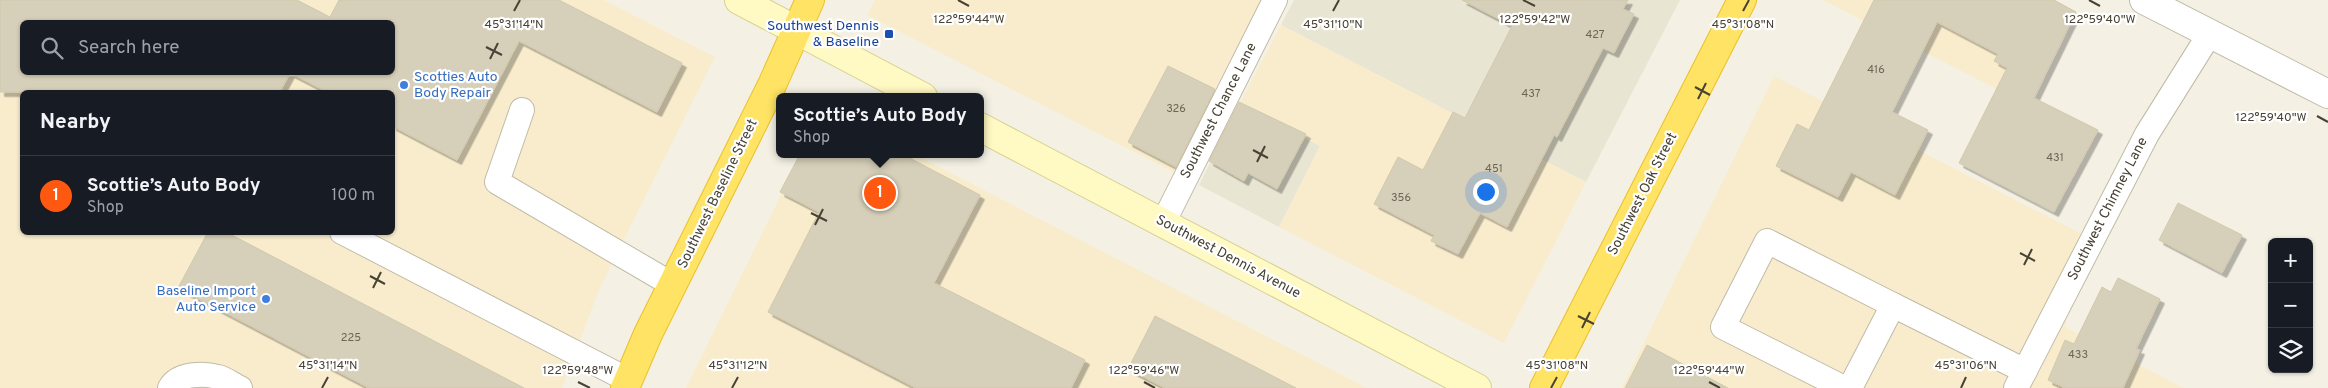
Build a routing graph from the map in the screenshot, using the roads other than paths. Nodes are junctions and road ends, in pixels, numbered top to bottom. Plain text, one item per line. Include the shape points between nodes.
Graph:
1 (739, 0) edge
2 (810, 0) edge
3 (1275, 0) edge
4 (1742, 0) edge
5 (2144, 0) edge
6 (796, 30) junction
7 (2210, 35) junction
8 (915, 93) edge
9 (2328, 94) edge
10 (522, 110) dead end
11 (984, 129) edge
12 (1163, 223) junction
13 (348, 235) edge
14 (673, 285) junction
15 (1893, 305) junction
16 (2021, 380) edge
17 (627, 384) edge
18 (170, 388) edge
19 (240, 388) edge
20 (1477, 388) edge
21 (1544, 388) edge
22 (1844, 388) edge
23 (1850, 388) edge

1 - 6 street
2 - 6 highway, Southwest Baseline Street
3 - 12 lane, Southwest Chance Lane
4 - 21 highway, Southwest Oak Street
5 - 7 street
6 - 8 street
6 - 14 highway, Southwest Baseline Street
7 - 9 street
7 - 16 lane, Southwest Chimney Lane via 2147,134
10 - 14 lane via 497,182
11 - 12 street, Southwest Dennis Avenue
12 - 20 street, Southwest Dennis Avenue
13 - 17 lane
14 - 17 highway, Southwest Baseline Street
15 - 16 lane
15 - 22 lane via 1767,241 1723,327
15 - 23 lane
18 - 19 lane via 190,374 218,377

